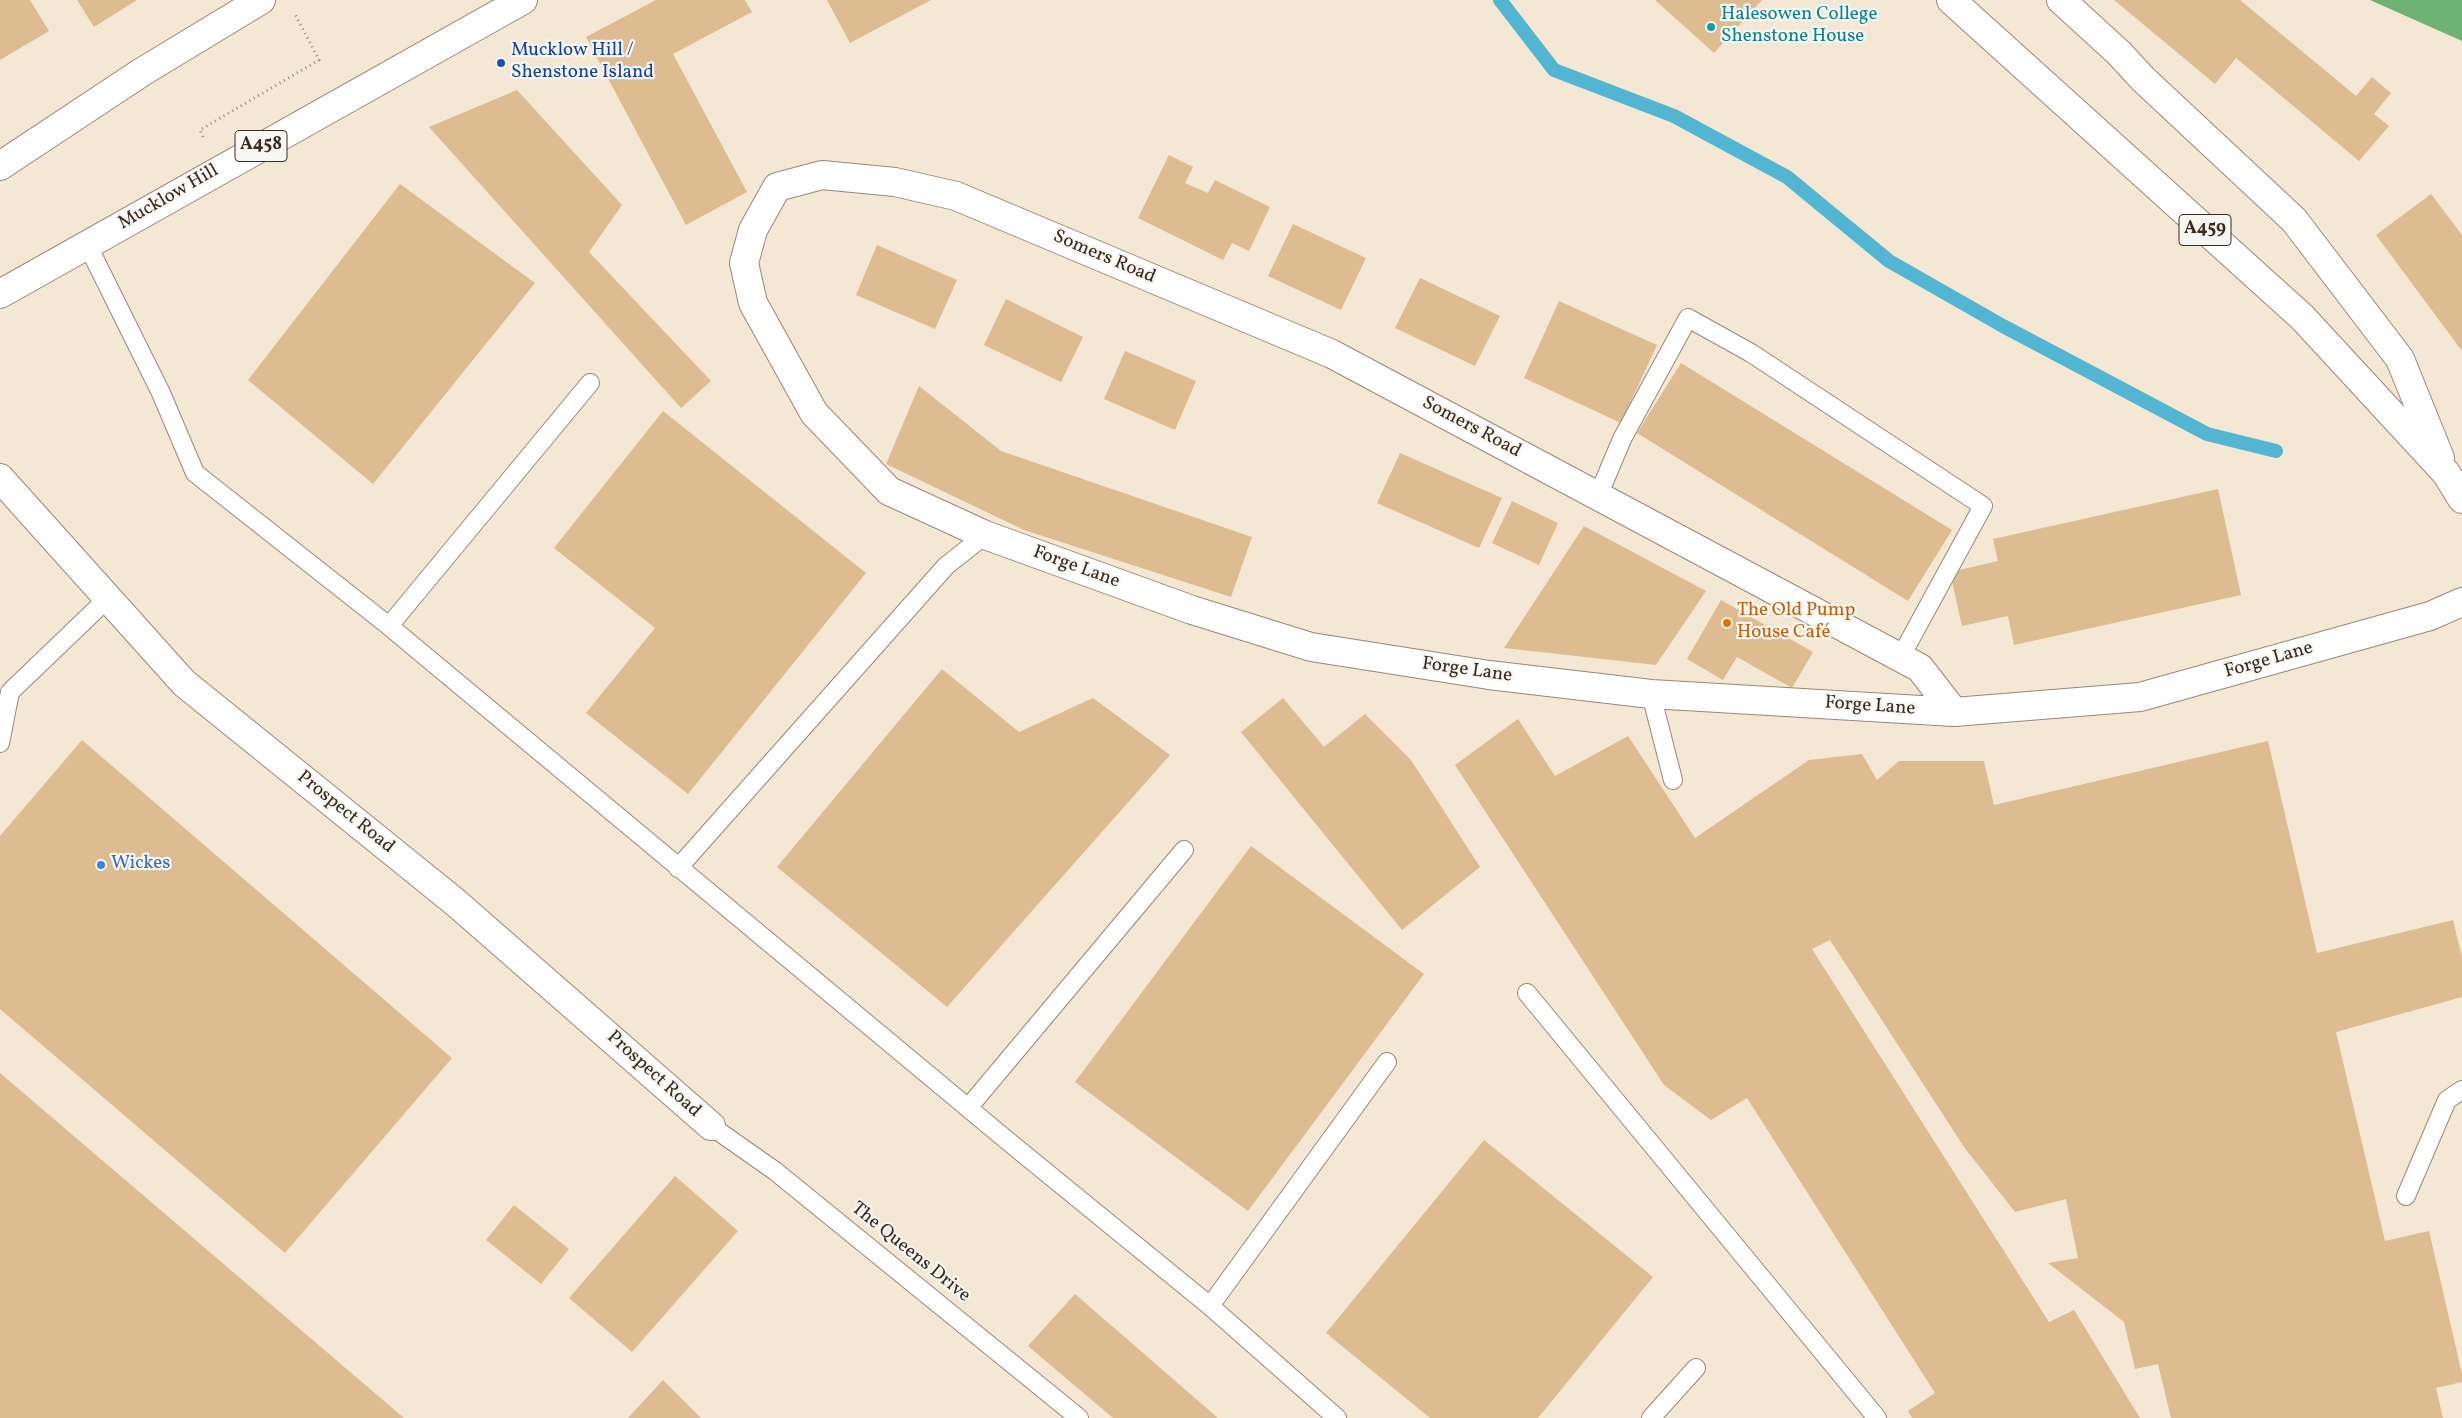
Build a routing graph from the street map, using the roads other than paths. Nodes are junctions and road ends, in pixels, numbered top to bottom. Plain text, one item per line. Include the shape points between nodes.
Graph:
1 (261, 0) edge
2 (523, 0) edge
3 (1951, 0) edge
4 (2061, 0) edge
5 (0, 166) edge
6 (822, 175) joint
7 (87, 244) junction
8 (0, 294) edge
9 (590, 383) dead end
10 (2446, 473) junction
11 (0, 478) edge
12 (1598, 496) junction
13 (2462, 499) edge
14 (985, 535) junction
15 (107, 599) junction
16 (2462, 602) edge
17 (389, 626) junction
18 (1900, 658) junction
19 (5, 688) edge
20 (1650, 694) junction
21 (1954, 712) junction
22 (0, 743) edge
23 (1673, 780) dead end
24 (1184, 850) dead end
25 (678, 868) junction
26 (1528, 993) dead end
27 (1387, 1062) dead end
28 (2462, 1090) edge
29 (968, 1108) junction
30 (711, 1126) joint
31 (2406, 1196) dead end
32 (1210, 1306) junction
33 (1696, 1368) dead end
34 (1079, 1418) edge
35 (1337, 1418) edge
36 (1651, 1418) edge
37 (1877, 1418) edge

1 - 5 main road via 142,72
2 - 7 main road, Mucklow Hill / A458
3 - 10 main road, A459 via 2302,317
4 - 10 main road, A459 via 2294,220 2400,359
6 - 12 main road, Somers Road via 895,182 956,196 1332,354
6 - 14 main road, Forge Lane via 777,187 752,230 744,263 753,303 814,413 889,491
7 - 8 main road, Mucklow Hill / A458
7 - 17 lane via 161,393 195,473
9 - 17 lane
10 - 13 main road, A459
11 - 15 main road, Prospect Road
12 - 18 main road, Somers Road
12 - 18 lane via 1622,439 1688,318 1751,353 1983,506
14 - 20 main road, Forge Lane via 1192,610 1311,647 1489,675
14 - 25 lane via 946,566
15 - 19 lane
15 - 30 main road, Prospect Road via 184,683 455,902
16 - 21 main road, Forge Lane via 2430,616 2140,697
17 - 25 lane
18 - 21 main road, Somers Road via 1920,668
19 - 22 lane
20 - 21 main road, Forge Lane
20 - 23 lane
24 - 29 lane
25 - 29 lane
26 - 37 lane
27 - 32 lane
28 - 31 lane via 2447,1100
29 - 32 lane
30 - 34 lane, The Queens Drive via 775,1171
32 - 35 lane
33 - 36 lane

